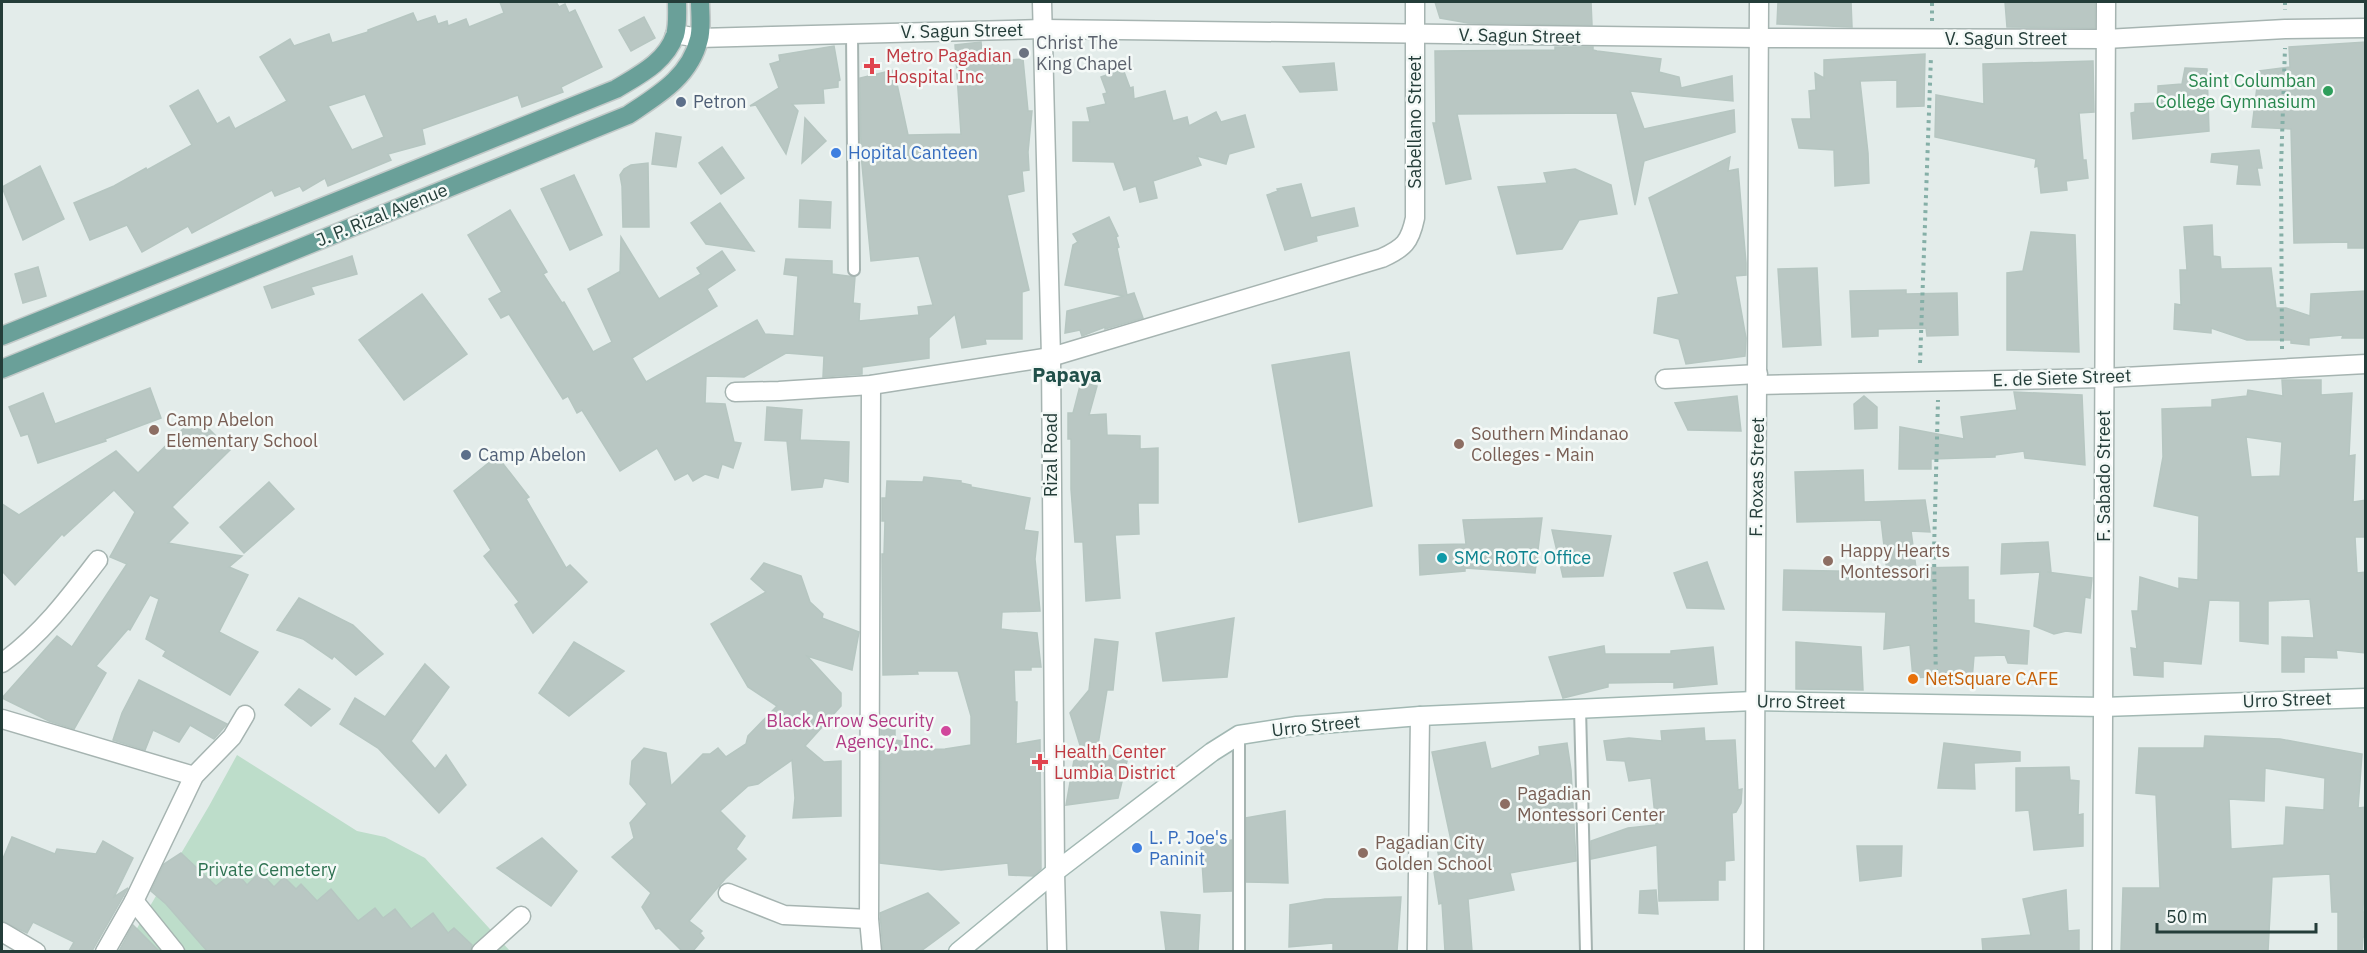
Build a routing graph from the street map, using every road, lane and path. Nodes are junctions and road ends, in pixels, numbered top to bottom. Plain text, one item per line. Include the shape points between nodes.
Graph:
1 (677, 2) edge
2 (700, 2) edge
3 (1042, 2) edge
4 (1415, 2) edge
5 (1759, 2) edge
6 (1932, 2) edge
7 (2106, 2) edge
8 (2366, 28) edge
9 (1043, 29) junction
10 (2285, 29) junction
11 (852, 33) junction
12 (675, 34) junction
13 (1415, 34) junction
14 (699, 38) junction
15 (1759, 38) junction
16 (1931, 39) junction
17 (2106, 39) junction
18 (616, 89) junction
19 (628, 115) junction
20 (466, 149) junction
21 (478, 176) junction
22 (285, 222) junction
23 (297, 249) junction
24 (854, 270) dead end
25 (123, 286) junction
26 (136, 314) junction
27 (2, 336) edge
28 (1051, 357) junction
29 (2366, 364) edge
30 (2282, 368) junction
31 (2, 369) edge
32 (2105, 378) junction
33 (1665, 379) dead end
34 (1758, 380) junction
35 (1939, 381) junction
36 (1920, 382) junction
37 (871, 386) junction
38 (735, 392) dead end
39 (98, 560) dead end
40 (2, 663) edge
41 (2366, 698) edge
42 (1754, 701) junction
43 (1936, 704) junction
44 (2103, 707) junction
45 (1580, 708) junction
46 (244, 715) dead end
47 (1420, 716) junction
48 (2, 719) edge
49 (1239, 735) junction
50 (194, 776) junction
51 (1055, 872) junction
52 (728, 893) dead end
53 (134, 901) junction
54 (521, 916) dead end
55 (869, 919) junction
56 (2, 932) edge
57 (36, 951) edge
58 (105, 951) edge
59 (175, 951) edge
60 (481, 951) edge
61 (872, 951) edge
62 (958, 951) edge
63 (1058, 951) edge
64 (1239, 951) edge
65 (1417, 951) edge
66 (1586, 951) edge
67 (1754, 951) edge
68 (2102, 951) edge

1 - 12 main road, J. P. Rizal Avenue
2 - 14 main road, J. P. Rizal Avenue
3 - 9 street, Rizal Road
4 - 13 street, Sabellano Street
5 - 15 street, F. Roxas Street
6 - 16 path
7 - 17 street, F. Sabado Street
8 - 10 street, V. Sagun Street
9 - 11 street, V. Sagun Street
9 - 13 street, V. Sagun Street
9 - 28 street, Rizal Road
10 - 17 street, V. Sagun Street
10 - 30 path
11 - 14 street, V. Sagun Street
11 - 24 lane
12 - 14 street, V. Sagun Street
12 - 18 main road, J. P. Rizal Avenue via 664,55
13 - 15 street, V. Sagun Street
13 - 28 street, Sabellano Street via 1414,218 1412,231 1400,250
14 - 19 main road, J. P. Rizal Avenue via 689,65 673,84
15 - 16 street, V. Sagun Street
15 - 34 street, F. Roxas Street
16 - 17 street, V. Sagun Street
16 - 36 path
17 - 32 street, F. Sabado Street
18 - 19 main road
18 - 20 main road, J. P. Rizal Avenue
19 - 21 main road, J. P. Rizal Avenue
20 - 21 main road
20 - 22 main road, J. P. Rizal Avenue
21 - 23 main road, J. P. Rizal Avenue
22 - 23 main road
22 - 25 main road, J. P. Rizal Avenue
23 - 26 main road, J. P. Rizal Avenue
25 - 26 main road
25 - 27 main road, J. P. Rizal Avenue
26 - 31 main road, J. P. Rizal Avenue
28 - 37 street
28 - 51 street, Rizal Road
29 - 30 street, E. de Siete Street
30 - 32 street, E. de Siete Street
32 - 35 street, E. de Siete Street
32 - 44 street, F. Sabado Street
33 - 34 street, E. de Siete Street
34 - 36 street, E. de Siete Street
34 - 42 street, F. Roxas Street
35 - 36 street, E. de Siete Street
35 - 43 path via 1934,551
37 - 38 street
37 - 55 street
39 - 40 street via 54,617
41 - 44 street, Urro Street
42 - 43 street, Urro Street
42 - 45 street, Urro Street
42 - 67 street, F. Roxas Street
43 - 44 street, Urro Street
44 - 68 street, F. Sabado Street
45 - 47 street, Urro Street
45 - 66 lane
46 - 50 street via 232,737
47 - 49 street, Urro Street
47 - 65 street
48 - 50 street
49 - 51 street
49 - 64 lane
50 - 53 street
51 - 62 street
51 - 63 street, Rizal Road
52 - 55 street via 784,915
53 - 58 street
53 - 59 street
54 - 60 street
55 - 61 street
56 - 57 street

